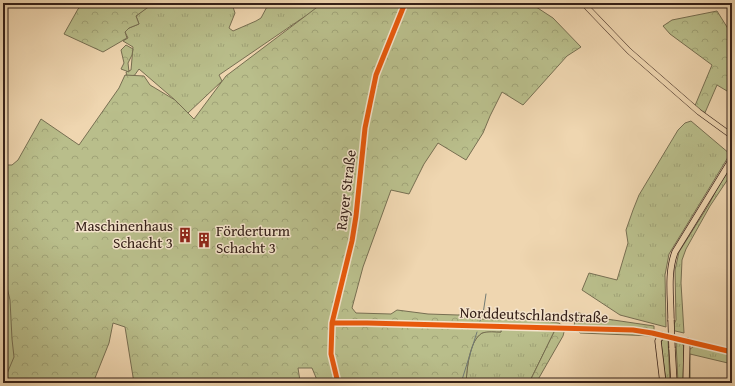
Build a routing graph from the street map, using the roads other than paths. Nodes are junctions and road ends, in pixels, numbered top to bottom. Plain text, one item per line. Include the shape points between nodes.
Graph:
1 (405, 3) edge
2 (583, 3) edge
3 (732, 136) edge
4 (732, 159) edge
5 (332, 323) junction
6 (660, 335) junction
7 (687, 342) junction
8 (732, 352) edge
9 (338, 383) edge
10 (664, 383) edge
11 (674, 383) edge
12 (686, 383) edge

1 - 5 street, Rayer Straße via 373,87 365,128 354,229
2 - 3 main road via 629,51 699,112
4 - 11 highway, bridge via 672,259 670,268
5 - 6 street, Norddeutschlandstraße via 618,330
5 - 9 street, Rayer Straße via 332,354
6 - 7 street, Norddeutschlandstraße
6 - 10 highway via 658,341
7 - 8 street, Norddeutschlandstraße
7 - 12 highway

